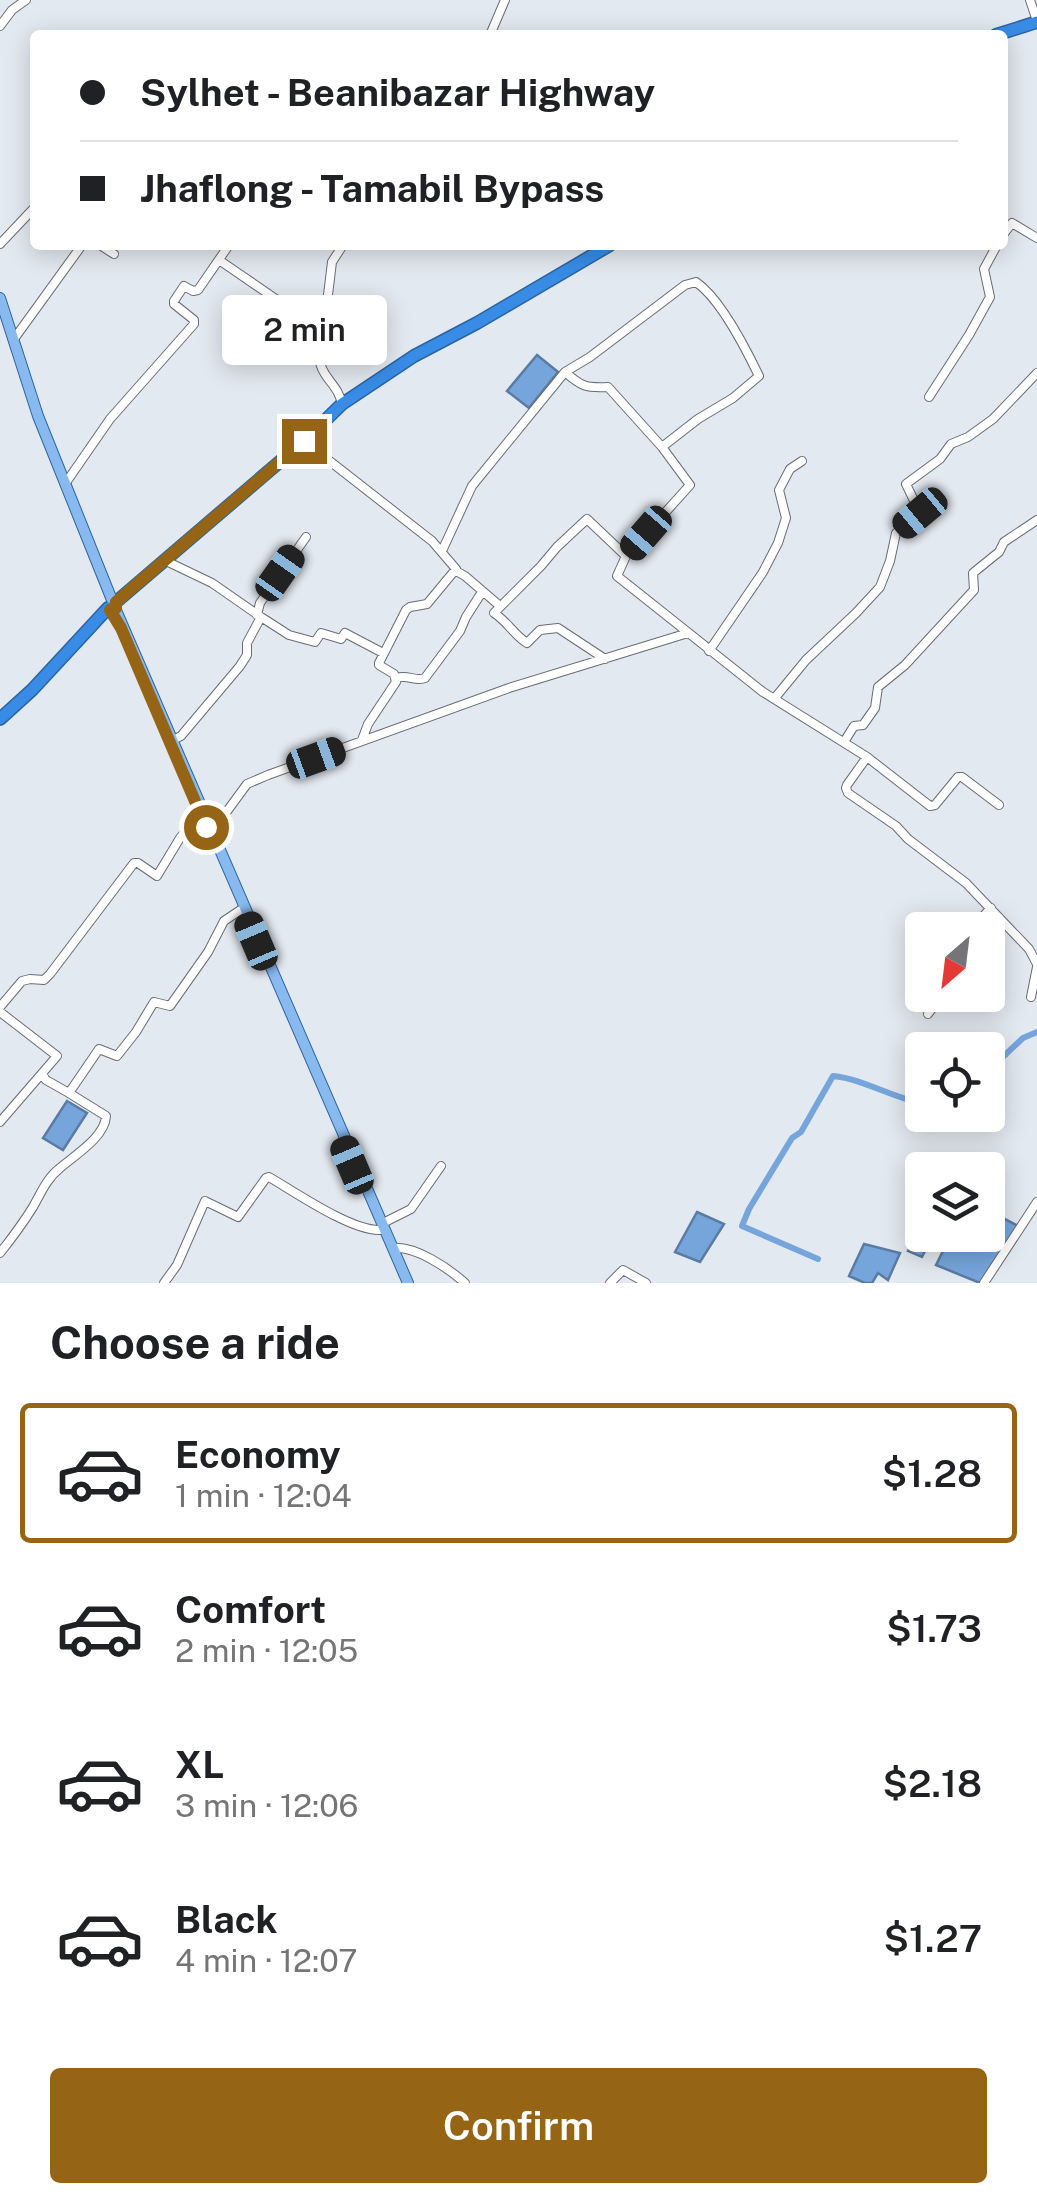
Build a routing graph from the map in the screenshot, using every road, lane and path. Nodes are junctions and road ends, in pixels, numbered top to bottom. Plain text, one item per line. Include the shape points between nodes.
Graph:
1 (26, 0) edge
2 (505, 0) edge
3 (1030, 0) edge
4 (1037, 22) edge
5 (0, 26) edge
6 (492, 30) edge
7 (1008, 31) edge
8 (30, 212) edge
9 (1008, 228) edge
10 (1037, 238) edge
11 (0, 244) edge
12 (78, 250) edge
13 (108, 250) edge
14 (226, 250) edge
15 (340, 250) edge
16 (601, 250) edge
17 (994, 250) edge
18 (114, 254) dead end
19 (219, 260) junction
20 (0, 298) edge
21 (0, 311) edge
22 (322, 330) junction
23 (14, 339) junction
24 (565, 372) junction
25 (1037, 373) edge
26 (929, 397) dead end
27 (342, 404) junction
28 (304, 441) junction
29 (662, 447) junction
30 (802, 461) dead end
31 (65, 484) junction
32 (1037, 520) edge
33 (306, 536) dead end
34 (442, 551) junction
35 (626, 556) junction
36 (164, 560) junction
37 (456, 571) junction
38 (482, 592) junction
39 (111, 605) junction
40 (500, 606) junction
41 (259, 616) junction
42 (688, 633) junction
43 (709, 651) junction
44 (383, 653) junction
45 (605, 659) junction
46 (397, 678) junction
47 (774, 698) junction
48 (0, 718) edge
49 (173, 740) junction
50 (362, 740) junction
51 (844, 742) junction
52 (866, 757) junction
53 (999, 805) dead end
54 (206, 822) junction
55 (991, 908) junction
56 (242, 909) junction
57 (987, 912) edge
58 (1037, 965) edge
59 (1031, 997) dead end
60 (0, 1009) edge
61 (42, 1074) junction
62 (69, 1092) junction
63 (0, 1122) edge
64 (441, 1166) dead end
65 (1037, 1202) edge
66 (381, 1226) junction
67 (394, 1248) junction
68 (0, 1253) edge
69 (164, 1283) edge
70 (406, 1283) edge
71 (465, 1283) edge
72 (610, 1283) edge
73 (646, 1283) edge
74 (984, 1283) edge

1 - 5 street
2 - 6 street
3 - 4 street
4 - 7 highway
8 - 11 street
9 - 10 street via 1012,223
12 - 23 street
13 - 18 street
14 - 19 street
15 - 22 street via 327,303 333,309
16 - 27 highway
17 - 26 street via 984,269 990,296
19 - 22 street
19 - 31 street via 198,290 184,286 174,302 196,322 110,419
20 - 23 main road
21 - 39 main road via 34,418
22 - 27 street via 322,370
23 - 31 main road
24 - 29 street via 579,385 608,388
24 - 29 street via 685,285 704,288 760,376
24 - 34 street via 472,486
25 - 47 street via 993,419 906,484 920,513 896,533 880,587
27 - 28 highway
28 - 34 street
28 - 36 highway
29 - 35 street via 690,484
30 - 43 street via 779,490 786,518 778,544
31 - 39 main road
32 - 51 street via 973,572 968,596 878,686 875,708
33 - 41 street via 260,603
34 - 37 street
35 - 40 street via 587,519
35 - 42 street via 617,576
36 - 39 highway
36 - 41 street
37 - 38 street
37 - 44 street via 427,604 406,610
38 - 40 street
38 - 46 street via 424,678
39 - 48 highway
39 - 49 main road
39 - 54 main road
40 - 45 street via 494,613 526,643 540,630 558,628
41 - 44 street via 297,638 315,642 321,633 346,633
41 - 49 street via 248,655
42 - 43 street
42 - 45 street
43 - 47 street
44 - 46 street via 379,665
45 - 50 street
46 - 50 street
47 - 51 street
49 - 54 main road
50 - 54 street via 247,784 226,814
51 - 52 street
52 - 53 street via 930,806 958,777
52 - 55 street via 846,791
54 - 56 main road
54 - 60 street via 188,828 157,876 134,863 50,974 39,982 22,981
54 - 66 main road
55 - 57 street
55 - 58 street
56 - 62 street via 224,920 170,1006 154,1002 117,1056 98,1048
56 - 66 main road
58 - 59 street
60 - 61 street via 56,1054
61 - 62 street
61 - 63 street
62 - 68 street via 106,1116 106,1123 46,1182
64 - 66 street via 410,1209
65 - 74 street
66 - 67 main road
66 - 69 street via 368,1230 269,1177 238,1217 205,1201
66 - 70 main road
67 - 70 main road
67 - 71 street via 422,1256
72 - 73 street via 623,1270

